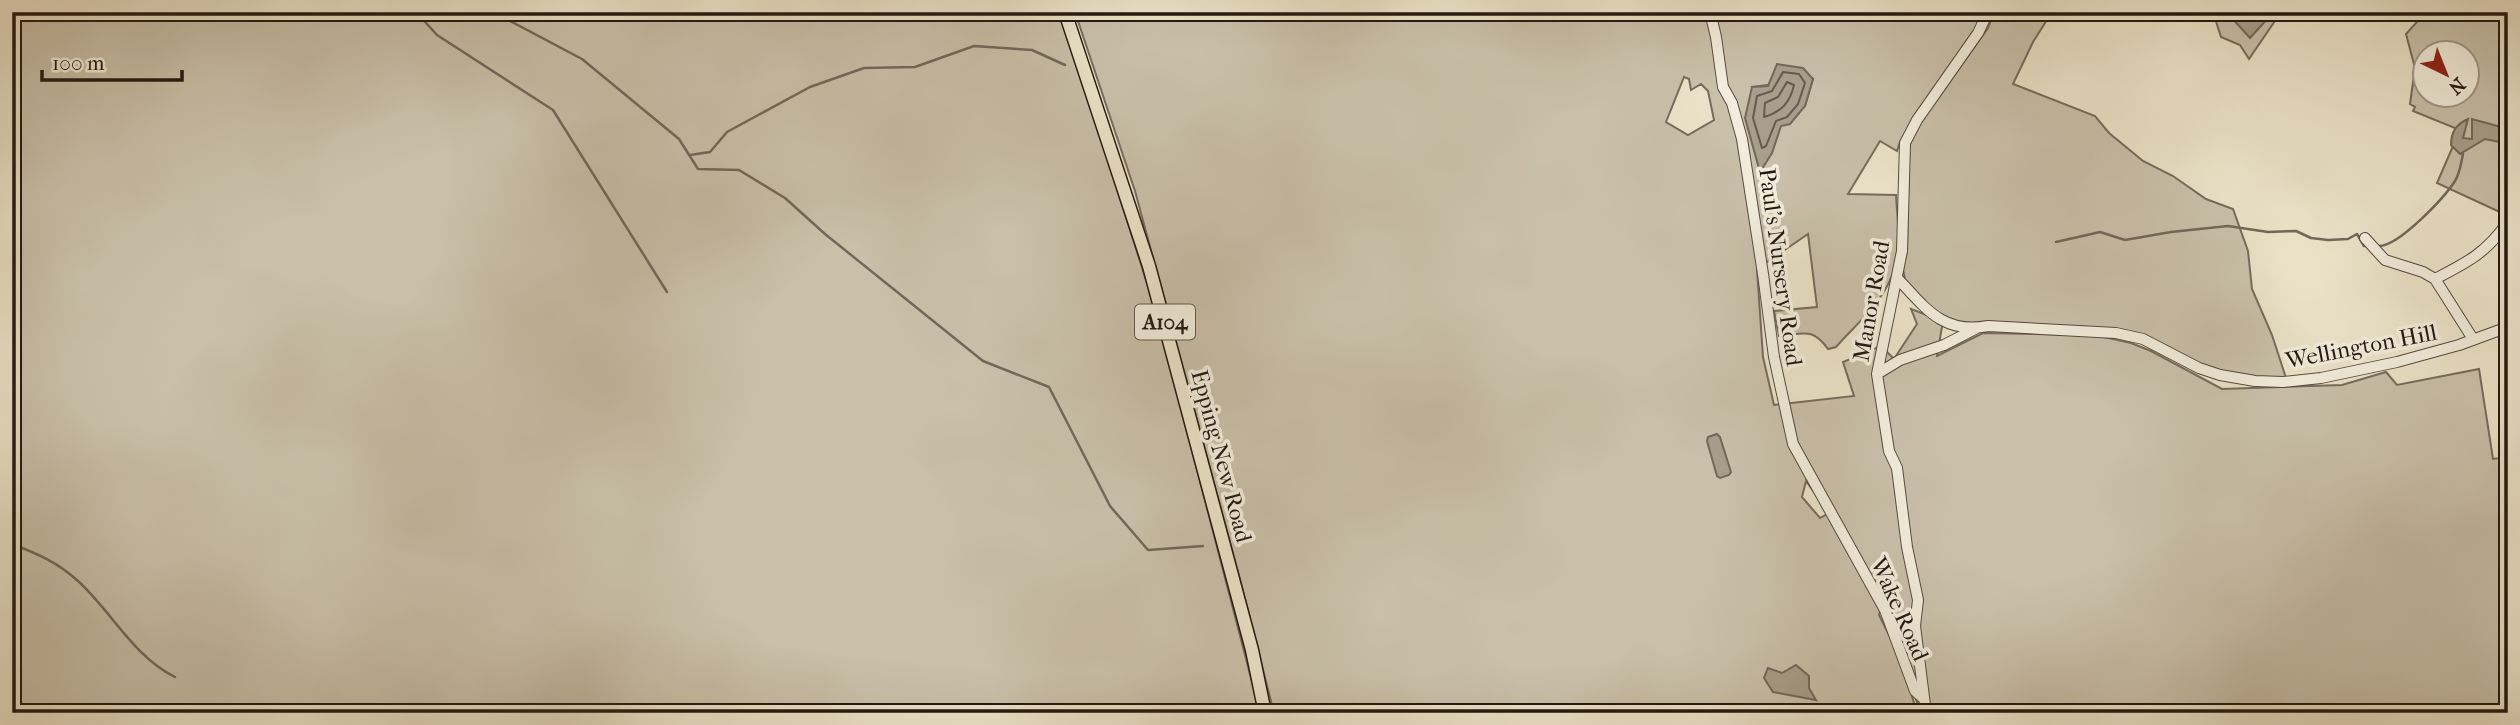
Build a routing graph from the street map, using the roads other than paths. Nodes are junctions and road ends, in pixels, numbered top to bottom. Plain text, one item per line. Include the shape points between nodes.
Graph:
1 (1065, 12) edge
2 (1710, 12) edge
3 (1988, 12) edge
4 (2508, 222) edge
5 (2365, 238) dead end
6 (1897, 278) junction
7 (2435, 279) junction
8 (2508, 327) edge
9 (1977, 328) junction
10 (2473, 339) junction
11 (1877, 374) junction
12 (1835, 521) joint
13 (1924, 699) junction
14 (1265, 713) edge
15 (1926, 713) edge

1 - 14 main road, Epping New Road / A104 via 1149,266
2 - 12 street, Paul's Nursery Road via 1723,87 1742,139 1785,416 1793,444
3 - 6 street, Manor Road via 1905,143
4 - 7 street via 2494,242 2472,260
5 - 7 street via 2385,260
6 - 9 street, Wellington Hill via 1929,313 1953,325
6 - 11 street, Manor Road
7 - 10 street
8 - 10 street, Wellington Hill
9 - 10 street, Wellington Hill via 2116,333 2143,339 2220,375 2283,382 2397,362
9 - 11 street, Wellington Hill
11 - 13 street, Manor Road via 1918,600 1915,626
12 - 13 street, Wake Road via 1885,610 1915,691
13 - 15 street, Wake Road

